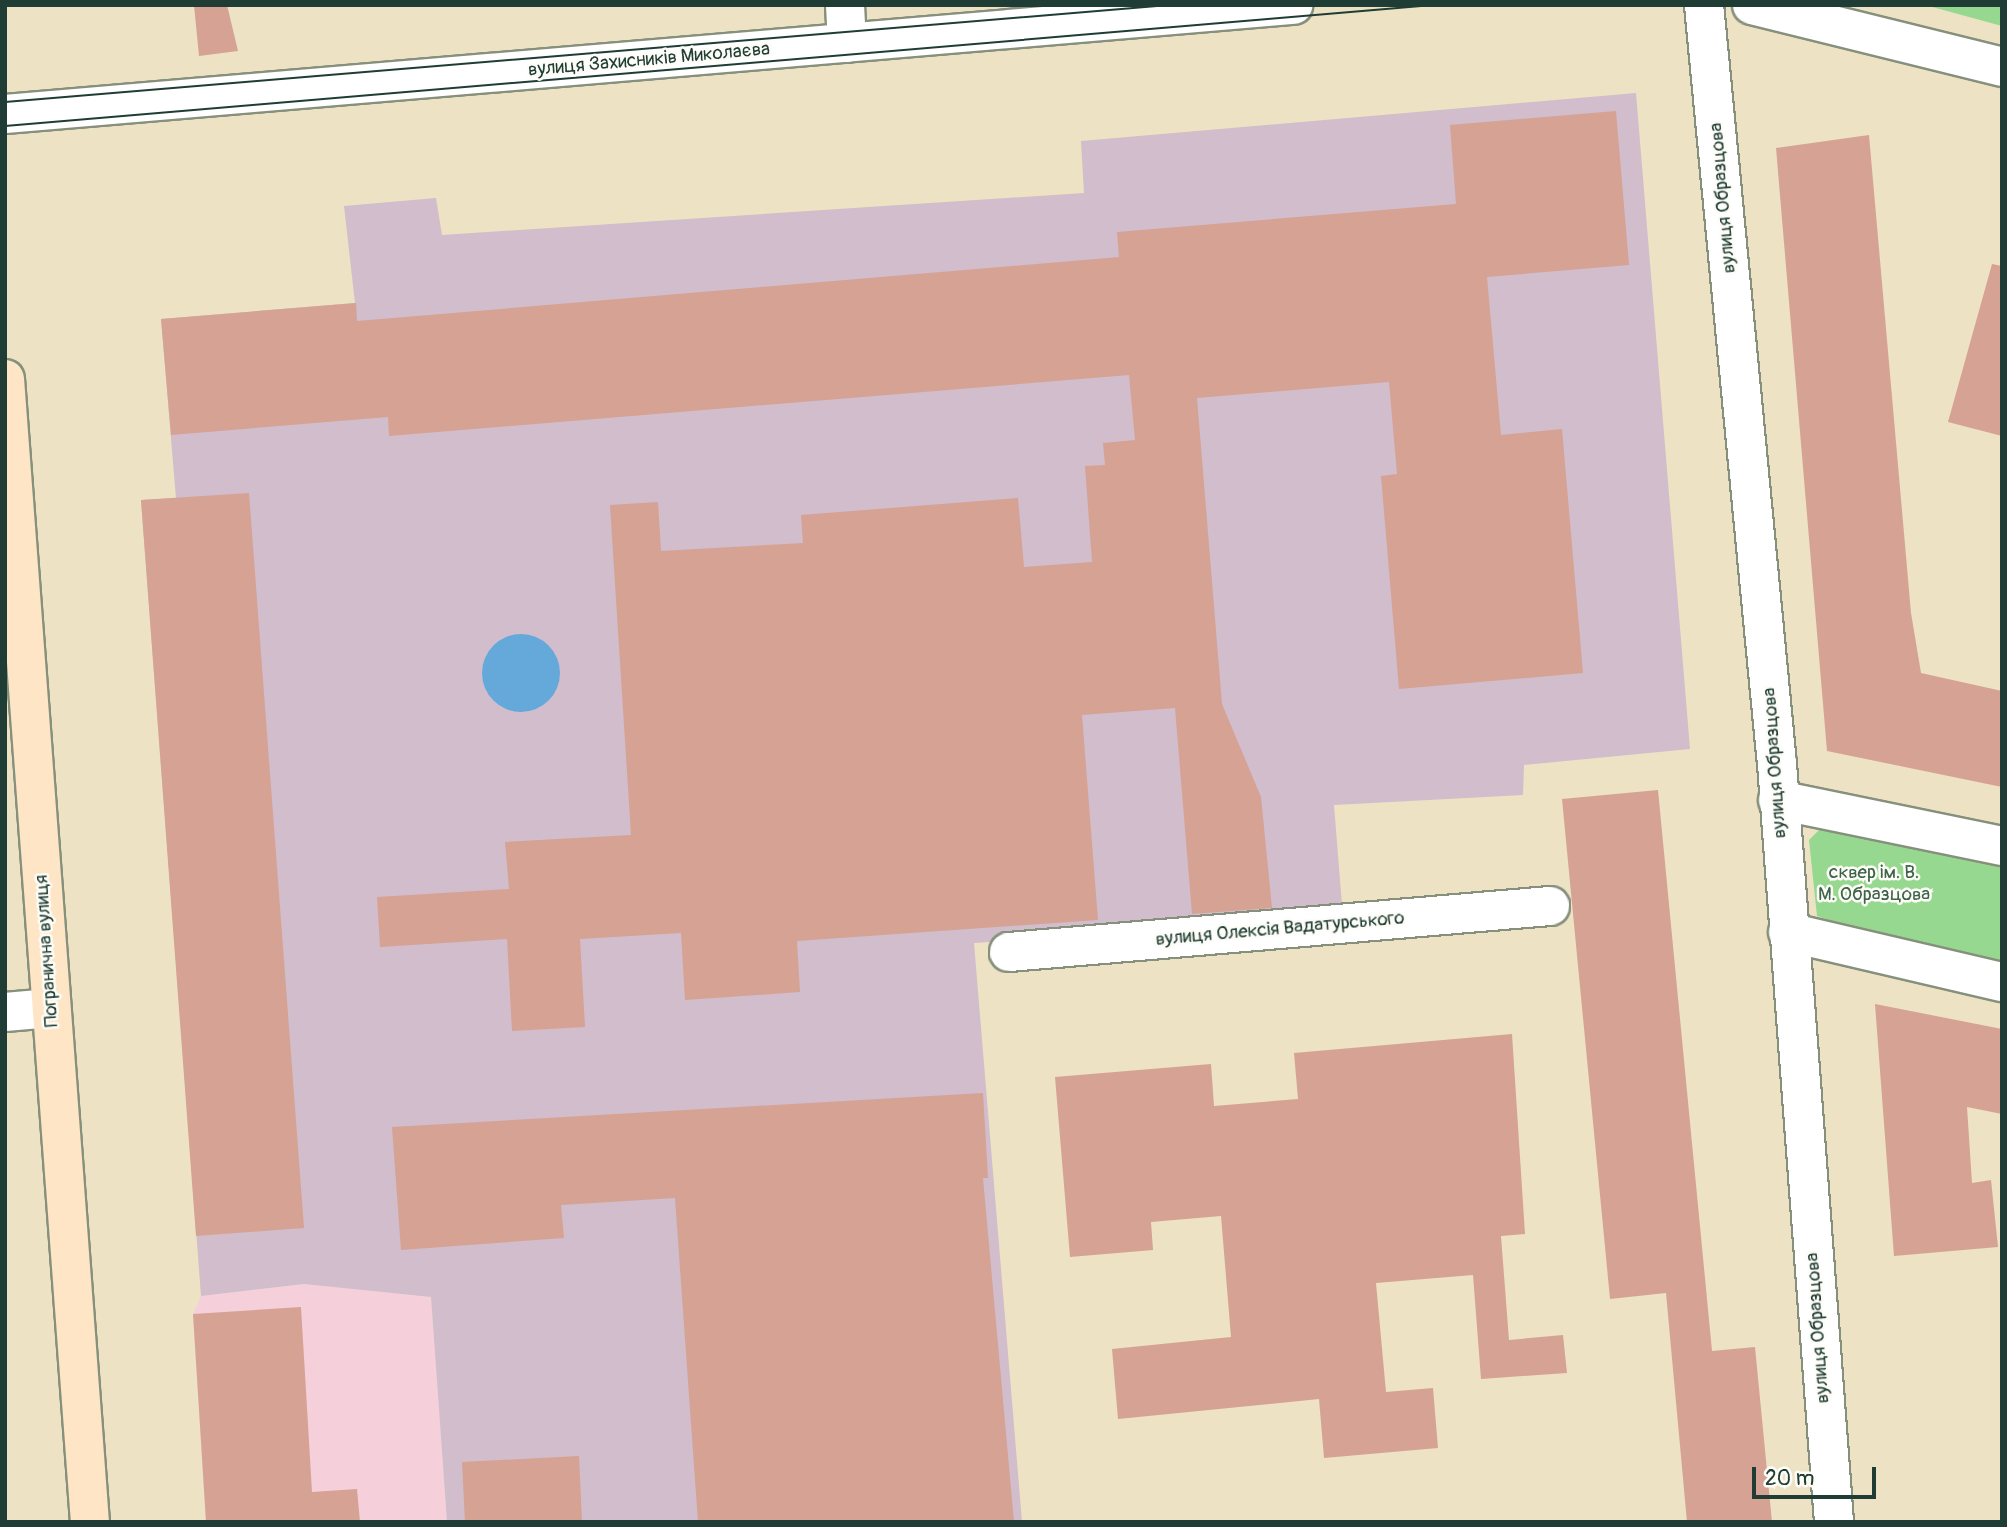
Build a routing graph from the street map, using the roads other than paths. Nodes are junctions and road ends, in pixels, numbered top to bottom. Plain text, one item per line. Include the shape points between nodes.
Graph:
1 (845, 5) edge
2 (1293, 5) edge
3 (1704, 5) edge
4 (1752, 5) edge
5 (847, 43) junction
6 (2002, 67) edge
7 (5, 114) edge
8 (5, 379) edge
9 (1778, 800) junction
10 (2002, 846) edge
11 (1550, 906) dead end
12 (1788, 932) junction
13 (1009, 953) dead end
14 (2002, 982) edge
15 (51, 1008) junction
16 (5, 1013) edge
17 (90, 1522) edge
18 (1833, 1522) edge

1 - 5 street
2 - 5 street, вулиця Захисників Миколаєва
3 - 9 street, вулиця Образцова
4 - 6 street
5 - 7 street, вулиця Захисників Миколаєва
8 - 15 main road, Погранична вулиця
9 - 10 street
9 - 12 street, вулиця Образцова
11 - 13 street, вулиця Олексія Вадатурського
12 - 14 street
12 - 18 street, вулиця Образцова
15 - 16 street
15 - 17 main road, Погранична вулиця

